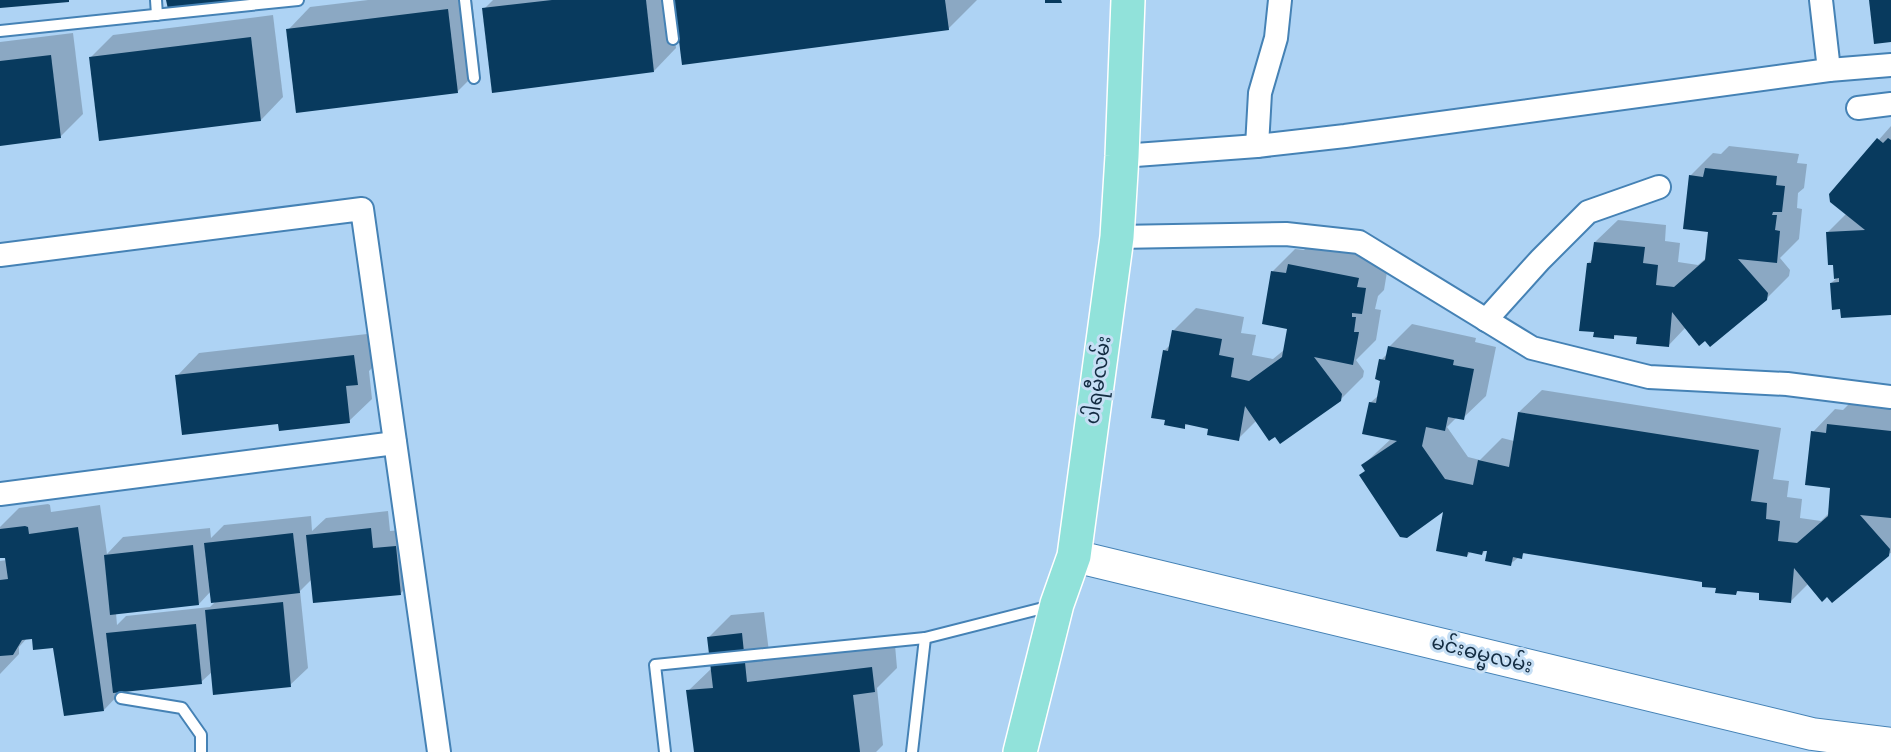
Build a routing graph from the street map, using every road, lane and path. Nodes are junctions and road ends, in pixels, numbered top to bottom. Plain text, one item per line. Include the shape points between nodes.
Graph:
1 (156, 0) edge
2 (298, 0) edge
3 (465, 0) edge
4 (668, 0) edge
5 (1128, 0) edge
6 (1280, 0) edge
7 (1821, 0) edge
8 (157, 15) junction
9 (0, 31) edge
10 (673, 39) dead end
11 (1891, 65) edge
12 (1829, 70) junction
13 (474, 78) dead end
14 (1891, 104) edge
15 (1858, 108) dead end
16 (1257, 146) junction
17 (1122, 156) junction
18 (1659, 187) dead end
19 (1117, 237) junction
20 (0, 255) edge
21 (1486, 320) junction
22 (1891, 397) edge
23 (395, 443) junction
24 (0, 494) edge
25 (1074, 556) junction
26 (1057, 604) junction
27 (925, 638) junction
28 (121, 698) dead end
29 (1891, 744) edge
30 (201, 752) edge
31 (439, 752) edge
32 (665, 752) edge
33 (912, 752) edge
34 (1020, 752) edge

1 - 8 lane
2 - 8 lane
3 - 13 lane
4 - 10 lane
5 - 17 main road, ပါရမီလမ်း
6 - 16 street via 1276,38 1260,93
7 - 12 street
8 - 9 lane
11 - 12 street
12 - 16 street
14 - 15 street
16 - 17 street
17 - 19 main road, ပါရမီလမ်း
18 - 21 street via 1588,212
19 - 21 street via 1286,234 1359,242
19 - 25 main road, ပါရမီလမ်း
20 - 23 street via 362,209
21 - 22 street via 1532,348 1649,376 1787,384
23 - 24 street
23 - 31 street
25 - 26 main road, ပါရမီလမ်း
25 - 29 main road, မင်းဓမ္မလမ်း via 1812,734
26 - 27 lane
26 - 34 main road, ပါရမီလမ်း
27 - 32 lane via 655,665
27 - 33 lane
28 - 30 lane via 182,708 201,735

